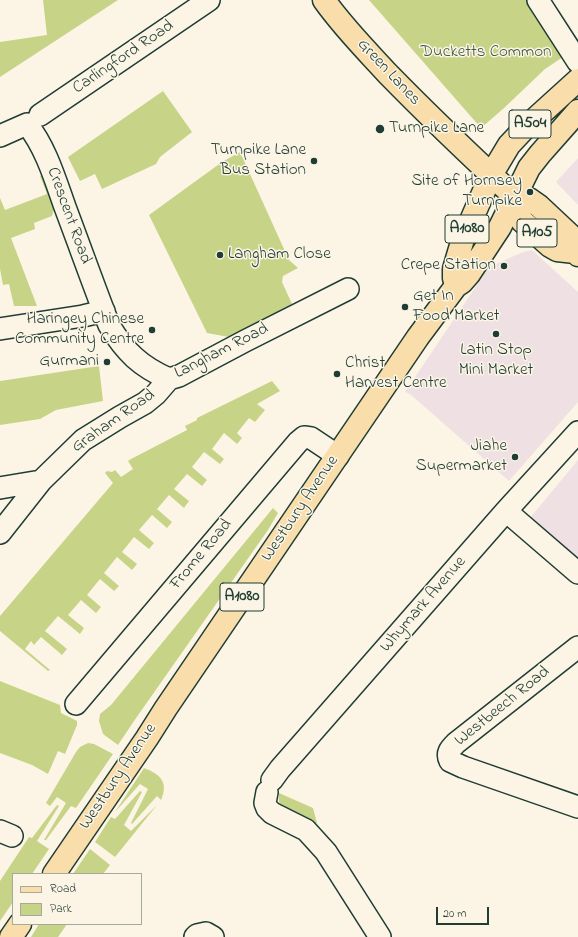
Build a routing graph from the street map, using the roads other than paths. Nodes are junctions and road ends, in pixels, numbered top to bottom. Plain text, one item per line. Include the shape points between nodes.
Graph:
1 (209, 0) edge
2 (324, 0) edge
3 (538, 0) edge
4 (578, 62) edge
5 (578, 80) edge
6 (578, 111) edge
7 (34, 120) junction
8 (0, 136) edge
9 (491, 175) junction
10 (515, 197) junction
11 (576, 254) edge
12 (456, 285) junction
13 (348, 289) dead end
14 (104, 312) junction
15 (0, 329) edge
16 (169, 379) junction
17 (578, 432) edge
18 (338, 456) junction
19 (41, 480) junction
20 (0, 488) edge
21 (506, 511) junction
22 (0, 533) edge
23 (578, 573) edge
24 (578, 647) edge
25 (76, 704) dead end
26 (578, 807) edge
27 (55, 873) edge
28 (19, 925) edge
29 (11, 937) edge
30 (380, 937) edge

1 - 7 street, Carlingford Road
2 - 9 main road, Green Lanes / A105 via 396,82
3 - 4 street
5 - 9 main road, A504 via 509,145
6 - 10 main road, A504 via 529,168
7 - 8 street, Carlingford Road
7 - 14 street, Crescent Road via 35,134 45,154
9 - 10 main road, A105
9 - 12 main road, A1080 via 459,252 454,269
10 - 11 main road, A105 via 529,199 572,236
10 - 12 main road, Westbury Avenue / A1080 via 478,262 462,282
12 - 18 main road, Westbury Avenue / A1080
13 - 16 street, Langham Road
14 - 15 street
14 - 16 street, Langham Road via 115,336 132,357 153,372
16 - 19 street, Graham Road via 145,404 83,440
17 - 21 street, Whymark Avenue
18 - 25 street, Frome Road via 311,438 304,437 298,442
18 - 27 main road, Westbury Avenue / A1080
19 - 20 street
19 - 22 street, Graham Road
21 - 23 street
21 - 30 street, Whymark Avenue via 285,764 270,786 265,803 268,810 306,830 326,852
24 - 26 street, Westbeech Road via 456,743 448,755 450,761 463,767
28 - 29 main road

